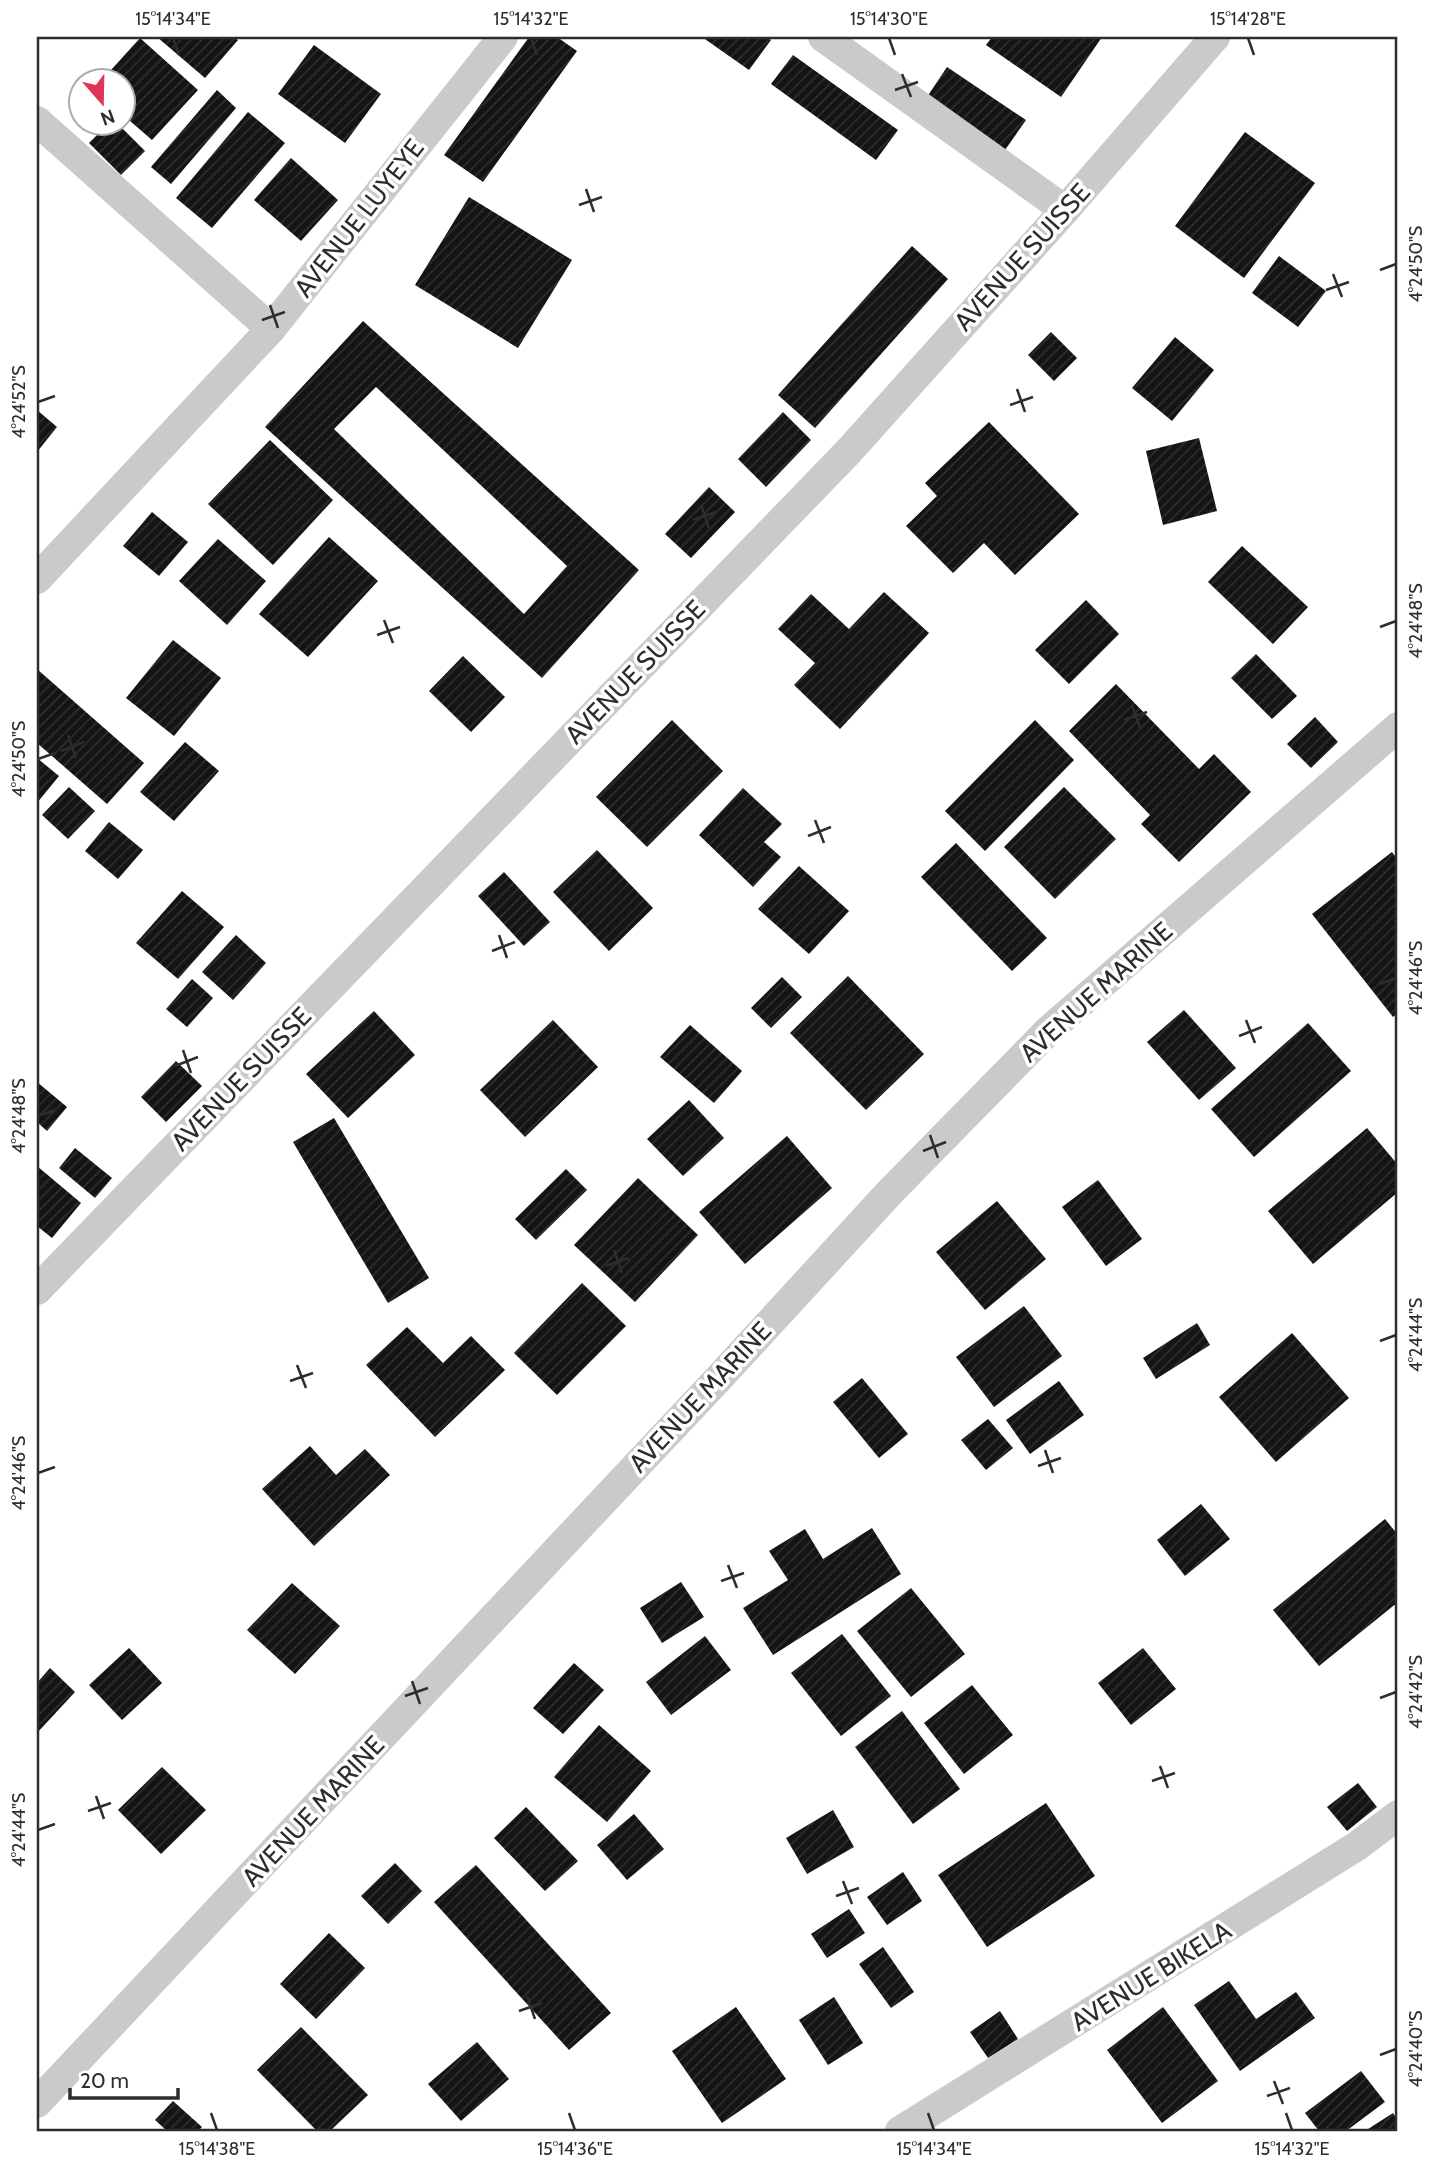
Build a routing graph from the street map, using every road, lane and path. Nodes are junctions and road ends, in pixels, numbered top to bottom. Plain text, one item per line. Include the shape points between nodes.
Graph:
1 (503, 37) edge
2 (823, 37) edge
3 (1215, 37) edge
4 (37, 121) edge
5 (1065, 210) junction
6 (271, 329) junction
7 (37, 579) edge
8 (1398, 727) edge
9 (37, 1290) edge
10 (1398, 1815) edge
11 (37, 2103) edge
12 (900, 2131) edge

1 - 6 street, AVENUE LUYEYE
2 - 5 street
3 - 5 street, AVENUE SUISSE
4 - 6 street
5 - 9 street, AVENUE SUISSE via 849,451
6 - 7 street, AVENUE LUYEYE
8 - 11 street, AVENUE MARINE via 1049,1030 890,1192
10 - 12 street, AVENUE BIKELA via 1357,1846

